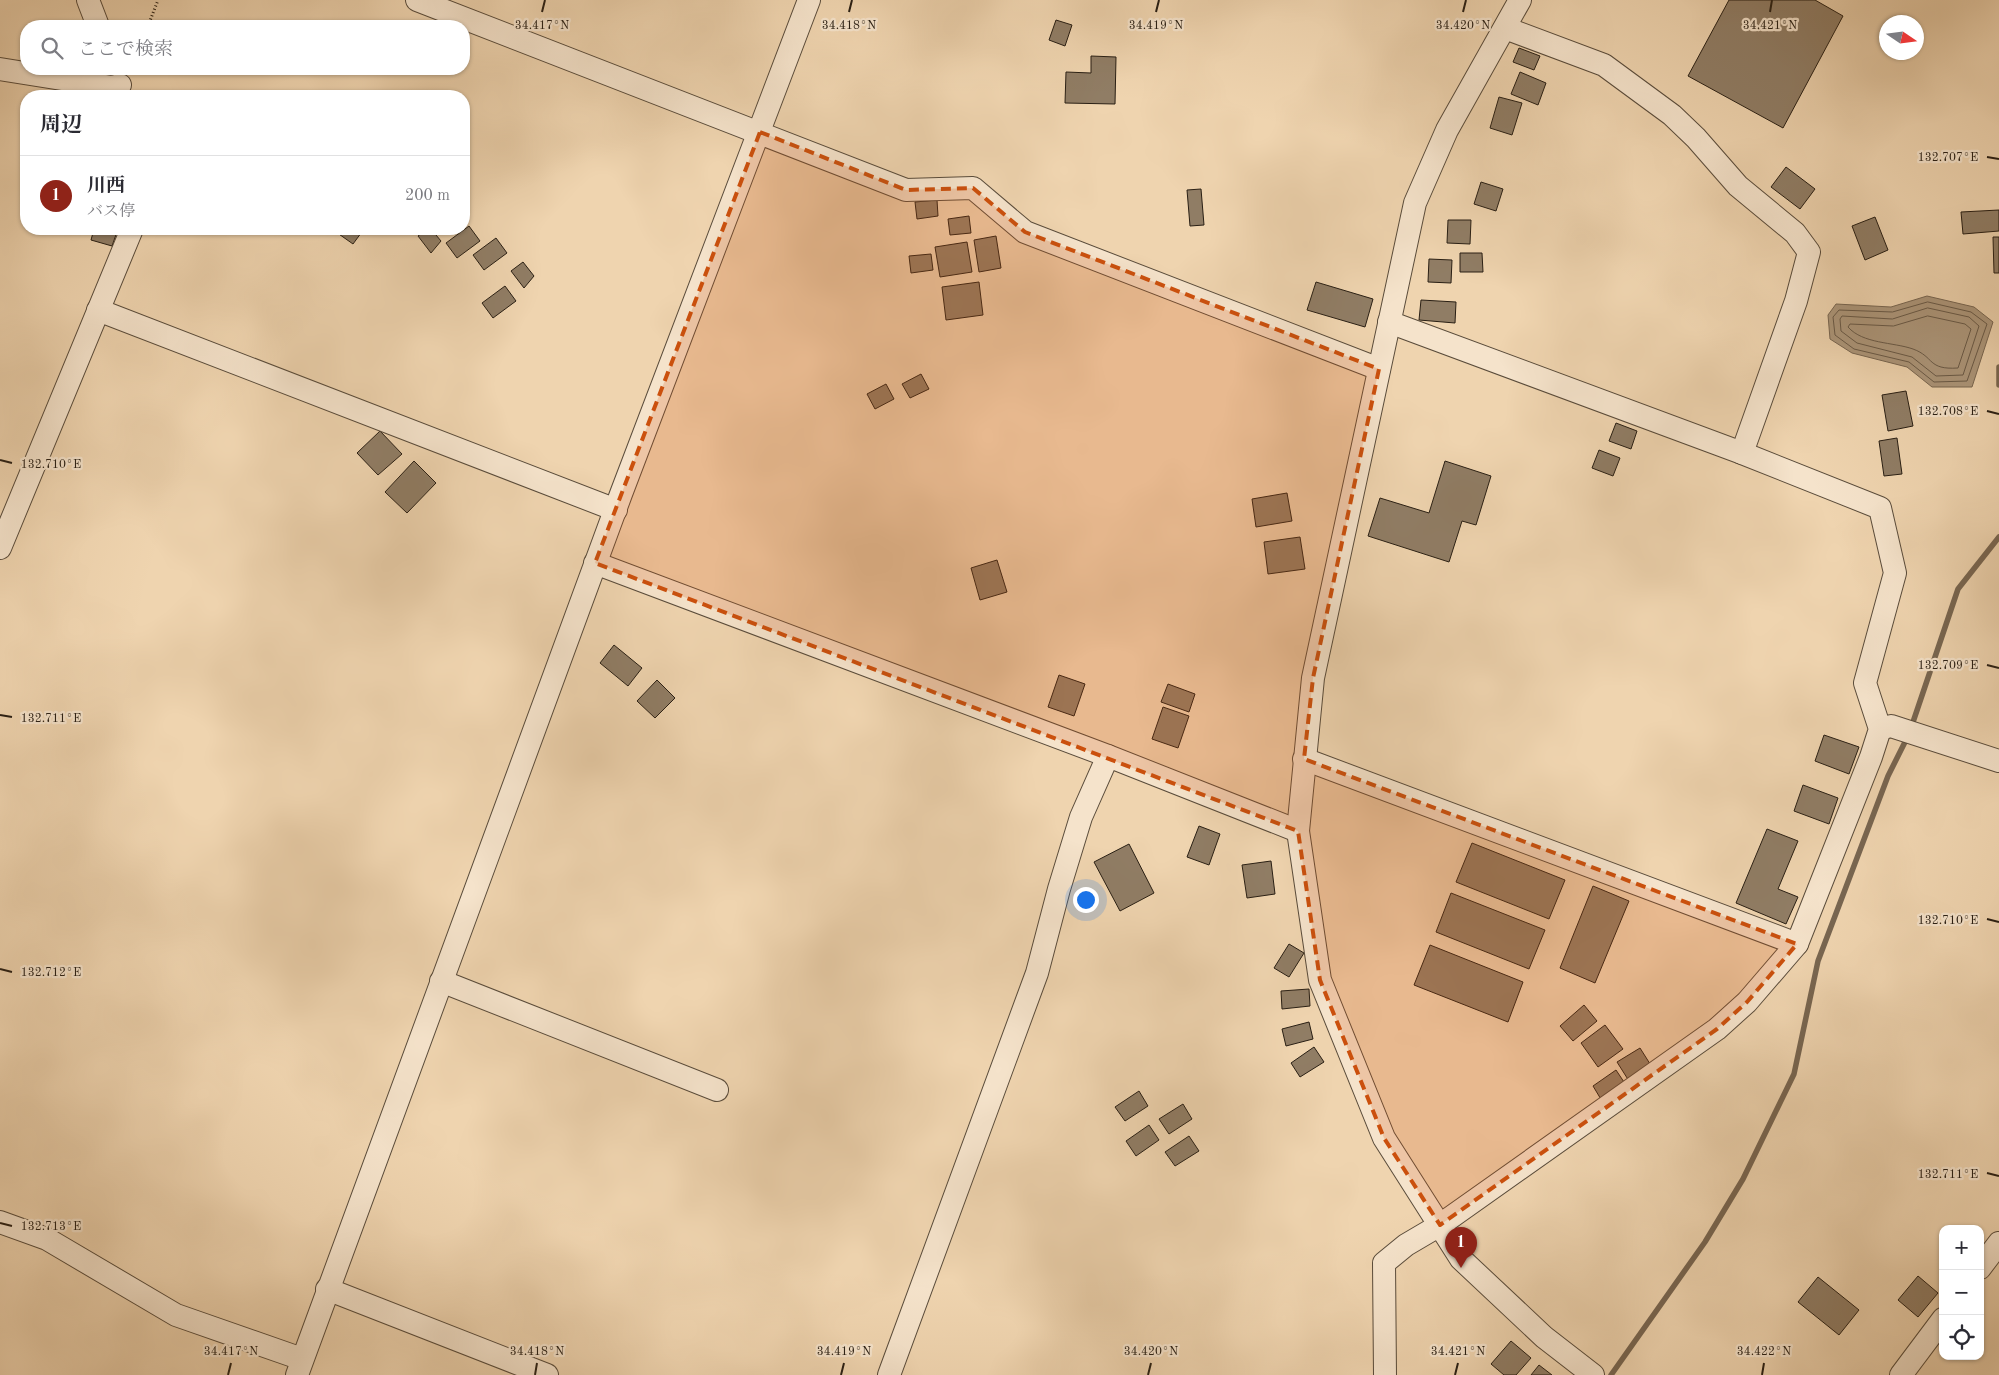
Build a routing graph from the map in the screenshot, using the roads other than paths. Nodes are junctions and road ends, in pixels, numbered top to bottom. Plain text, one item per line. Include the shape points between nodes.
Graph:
1 (88, 0) edge
2 (417, 0) edge
3 (809, 0) edge
4 (1520, 0) edge
5 (96, 20) edge
6 (469, 20) edge
7 (470, 20) edge
8 (1504, 28) junction
9 (0, 69) edge
10 (20, 72) edge
11 (37, 75) edge
12 (119, 83) edge
13 (760, 132) junction
14 (129, 235) edge
15 (98, 310) junction
16 (1389, 322) junction
17 (1379, 369) junction
18 (1742, 453) junction
19 (616, 510) junction
20 (0, 548) edge
21 (596, 563) junction
22 (1880, 729) junction
23 (1108, 756) junction
24 (1304, 759) junction
25 (1999, 761) edge
26 (1298, 831) junction
27 (1797, 944) junction
28 (441, 981) junction
29 (717, 1090) dead end
30 (0, 1222) edge
31 (1440, 1225) junction
32 (1999, 1243) edge
33 (1984, 1263) edge
34 (327, 1289) junction
35 (1939, 1324) edge
36 (299, 1367) edge
37 (547, 1375) edge
38 (889, 1375) edge
39 (1385, 1375) edge
40 (1593, 1375) edge
41 (1901, 1375) edge

1 - 5 street
2 - 6 street
3 - 13 street
4 - 8 street
7 - 13 street
8 - 16 street via 1447,130 1415,203
8 - 18 street via 1604,65 1672,115 1738,186 1795,233 1810,252
9 - 10 street
11 - 12 street via 112,87
13 - 17 street via 906,190 973,188 1025,232
13 - 19 street
14 - 15 street
15 - 19 street
15 - 20 street
16 - 17 street
16 - 18 street
17 - 24 street via 1312,678
18 - 22 street via 1880,508 1895,573 1865,683
19 - 21 street
21 - 23 street
21 - 28 street
22 - 25 street via 1891,726
22 - 27 street
23 - 26 street
23 - 38 street via 1081,817 1037,973
24 - 26 street
24 - 27 street
26 - 31 street via 1320,980 1384,1138
27 - 31 street via 1748,1002 1717,1029
28 - 29 street
28 - 34 street
30 - 36 street via 47,1239 176,1314
31 - 39 street via 1406,1245 1384,1263
31 - 40 street via 1461,1259 1544,1337
32 - 33 street
34 - 36 street
34 - 37 street
35 - 41 street

